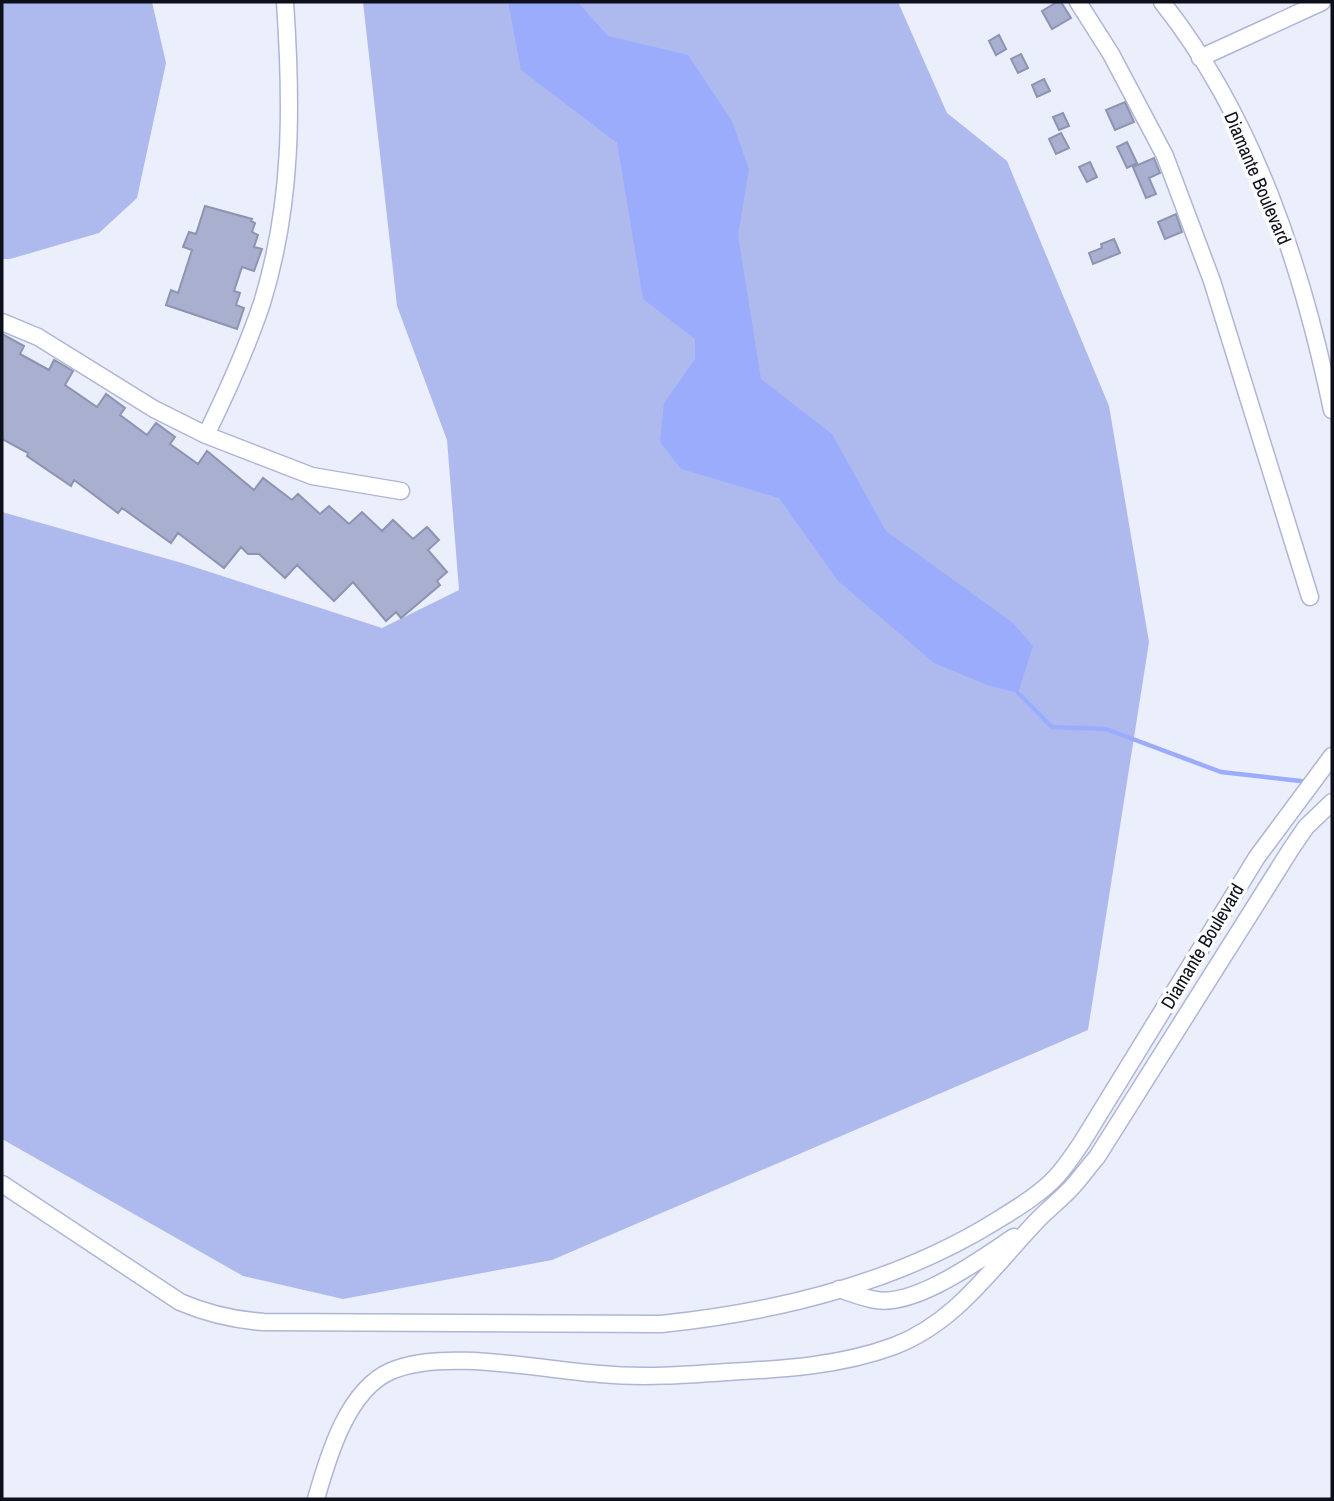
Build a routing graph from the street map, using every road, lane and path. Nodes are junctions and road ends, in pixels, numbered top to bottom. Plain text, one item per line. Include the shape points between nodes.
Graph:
1 (285, 2) edge
2 (1078, 2) edge
3 (1161, 2) edge
4 (1322, 2) edge
5 (1200, 58) junction
6 (2, 322) edge
7 (1332, 410) edge
8 (206, 435) junction
9 (401, 491) dead end
10 (1310, 597) dead end
11 (1332, 756) edge
12 (1332, 802) edge
13 (2, 1184) edge
14 (1035, 1222) junction
15 (839, 1289) junction
16 (316, 1499) edge

1 - 8 street via 290,81 284,200 262,302
2 - 10 street via 1165,156 1212,281
3 - 5 street, Diamante Boulevard
4 - 5 street
5 - 7 street, Diamante Boulevard via 1250,150 1279,217 1319,348
6 - 8 street via 38,337 154,409
8 - 9 street via 312,476
11 - 15 street, Diamante Boulevard via 1257,857 1082,1142 1056,1176 1024,1204 979,1231 884,1275
12 - 14 street via 1291,849 1097,1157
13 - 15 street, Diamante Boulevard via 180,1302 235,1320 661,1324 723,1317
14 - 15 street via 975,1263 910,1296 878,1301
14 - 16 street via 938,1324 896,1346 851,1360 670,1375 424,1361 389,1371 365,1389 344,1422

